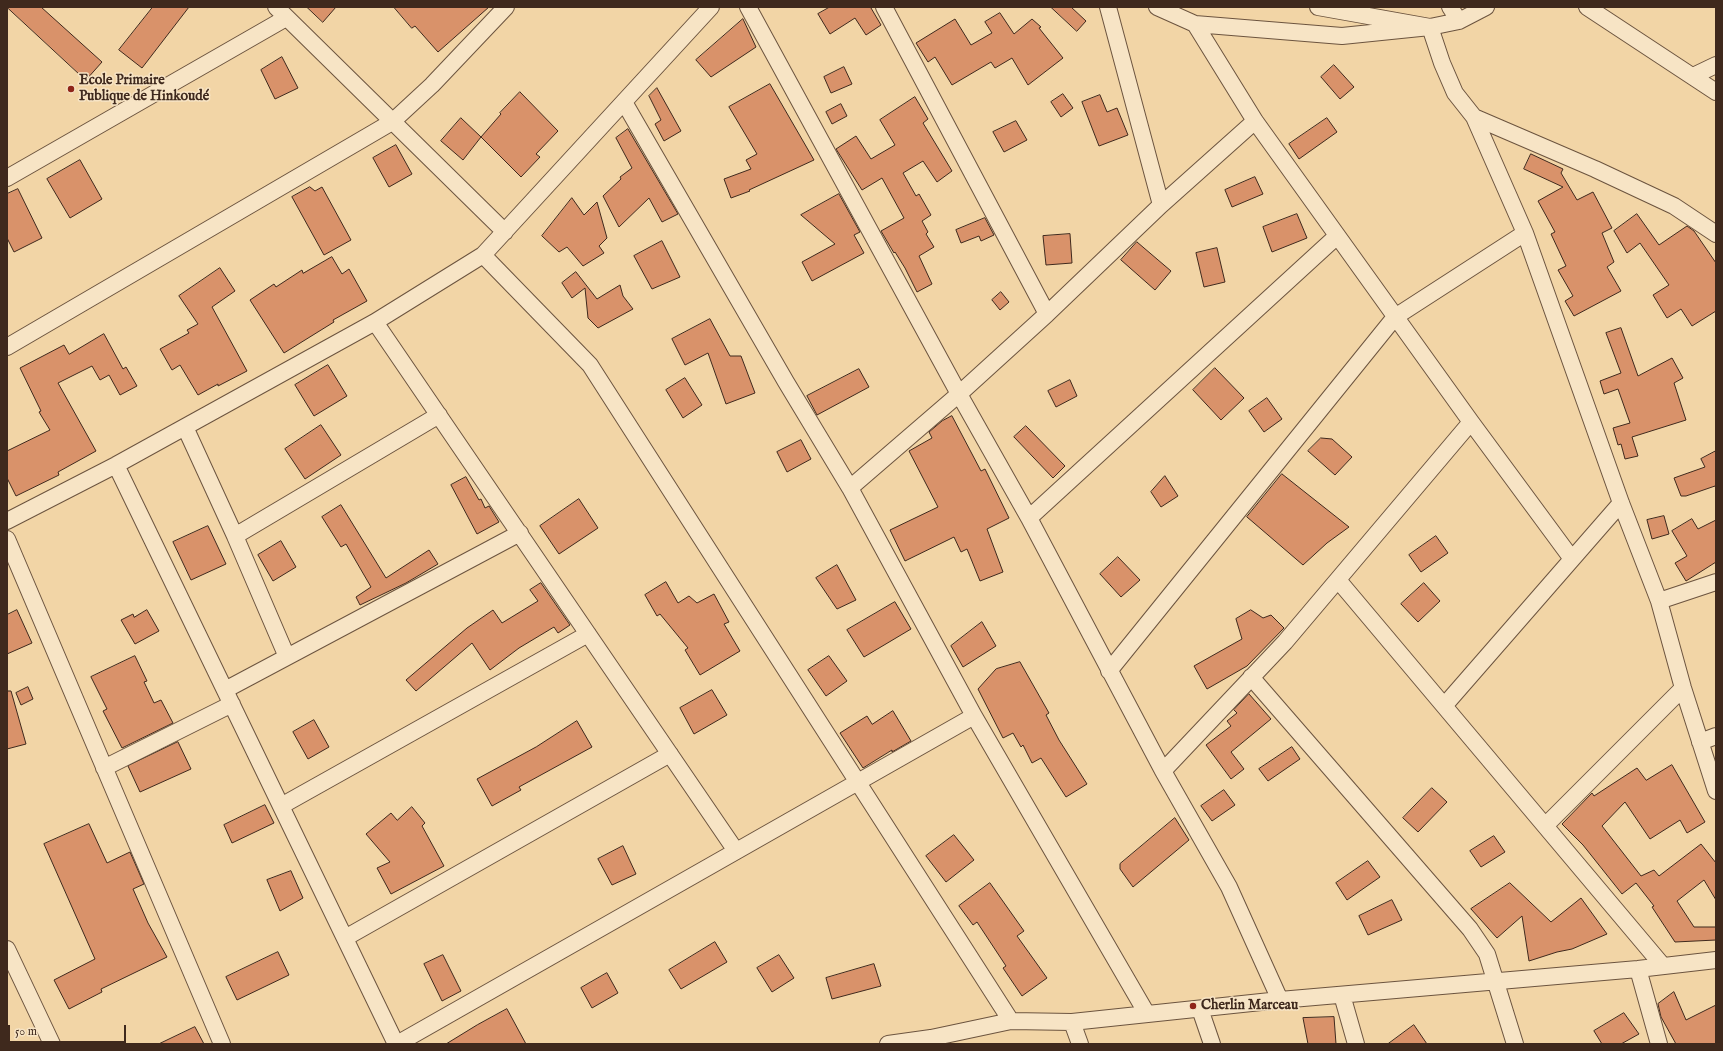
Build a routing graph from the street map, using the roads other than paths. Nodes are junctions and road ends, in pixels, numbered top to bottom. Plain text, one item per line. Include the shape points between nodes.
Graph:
1 (711, 7) edge
2 (748, 7) edge
3 (884, 7) edge
4 (1108, 7) edge
5 (1157, 7) edge
6 (1318, 7) edge
7 (1450, 7) edge
8 (1486, 7) edge
9 (1587, 7) edge
10 (504, 8) edge
11 (281, 13) edge
12 (1459, 21) junction
13 (1195, 24) junction
14 (1430, 28) junction
15 (1716, 65) edge
16 (1693, 76) junction
17 (1716, 92) edge
18 (624, 102) junction
19 (1474, 117) junction
20 (1255, 121) junction
21 (392, 122) junction
22 (7, 178) edge
23 (1162, 205) junction
24 (504, 232) junction
25 (1525, 233) junction
26 (1716, 234) edge
27 (1338, 236) junction
28 (483, 255) junction
29 (1047, 314) junction
30 (1395, 317) junction
31 (375, 322) junction
32 (7, 347) edge
33 (959, 394) junction
34 (439, 415) junction
35 (1471, 422) junction
36 (184, 427) junction
37 (116, 465) junction
38 (850, 488) junction
39 (1621, 503) junction
40 (1029, 518) junction
41 (7, 521) edge
42 (520, 533) junction
43 (235, 536) junction
44 (7, 539) edge
45 (1572, 559) junction
46 (1338, 580) junction
47 (1716, 582) edge
48 (1659, 601) junction
49 (588, 634) junction
50 (287, 657) junction
51 (1109, 670) junction
52 (1251, 677) junction
53 (1683, 688) junction
54 (228, 697) junction
55 (1444, 706) junction
56 (974, 716) junction
57 (1716, 736) edge
58 (1700, 742) junction
59 (670, 754) junction
60 (104, 768) junction
61 (1163, 771) junction
62 (858, 782) junction
63 (1716, 791) edge
64 (281, 806) junction
65 (1545, 826) junction
66 (736, 851) junction
67 (345, 938) junction
68 (7, 949) edge
69 (1716, 960) edge
70 (1663, 966) junction
71 (1638, 969) junction
72 (1496, 981) junction
73 (1342, 995) junction
74 (1280, 1000) junction
75 (1200, 1009) junction
76 (1147, 1014) junction
77 (1011, 1021) junction
78 (1072, 1022) junction
79 (933, 1041) edge
80 (52, 1044) edge
81 (222, 1044) edge
82 (397, 1044) edge
83 (888, 1044) edge
84 (1080, 1044) edge
85 (1212, 1044) edge
86 (1356, 1044) edge
87 (1515, 1044) edge
88 (1659, 1044) edge

1 - 18 street
2 - 33 street
3 - 29 street
4 - 23 street
5 - 13 street
6 - 14 street
7 - 12 street
8 - 12 street
9 - 16 street
10 - 21 street via 432,85
11 - 21 street
11 - 22 street
12 - 14 street
13 - 14 street via 1342,36
13 - 20 street
14 - 19 street via 1455,93
15 - 16 street
16 - 17 street
18 - 24 street
18 - 38 street
19 - 25 street
19 - 26 street via 1674,206
20 - 23 street
20 - 27 street
21 - 24 street
21 - 32 street
23 - 29 street
24 - 28 street
25 - 30 street
25 - 39 street
27 - 30 street
27 - 40 street
28 - 31 street
28 - 62 street via 590,365
29 - 33 street
30 - 35 street
30 - 51 street
31 - 34 street
31 - 36 street
33 - 38 street
33 - 40 street
34 - 42 street
34 - 43 street
35 - 45 street
35 - 46 street
36 - 37 street
36 - 43 street
37 - 41 street
37 - 54 street
38 - 56 street
39 - 45 street
39 - 48 street
40 - 51 street
42 - 49 street
42 - 50 street
43 - 50 street
44 - 60 street
45 - 55 street
46 - 52 street
46 - 55 street
47 - 48 street
48 - 53 street
49 - 59 street
49 - 64 street
50 - 54 street
51 - 61 street
52 - 61 street
52 - 72 street via 1470,929 1487,954
53 - 58 street
53 - 65 street
54 - 60 street
54 - 64 street
55 - 65 street
56 - 62 street
56 - 76 street
57 - 58 street
58 - 63 street
59 - 66 street
59 - 67 street
60 - 81 street
61 - 74 street via 1229,887
62 - 66 street
62 - 77 street
64 - 67 street
65 - 70 street
66 - 82 street
67 - 82 street
68 - 80 street
69 - 70 street
70 - 71 street
71 - 72 street
71 - 88 street
72 - 73 street
72 - 87 street
73 - 74 street
73 - 86 street
74 - 75 street
75 - 76 street
75 - 85 street
76 - 78 street
77 - 78 street
77 - 79 street
78 - 84 street
79 - 83 street

